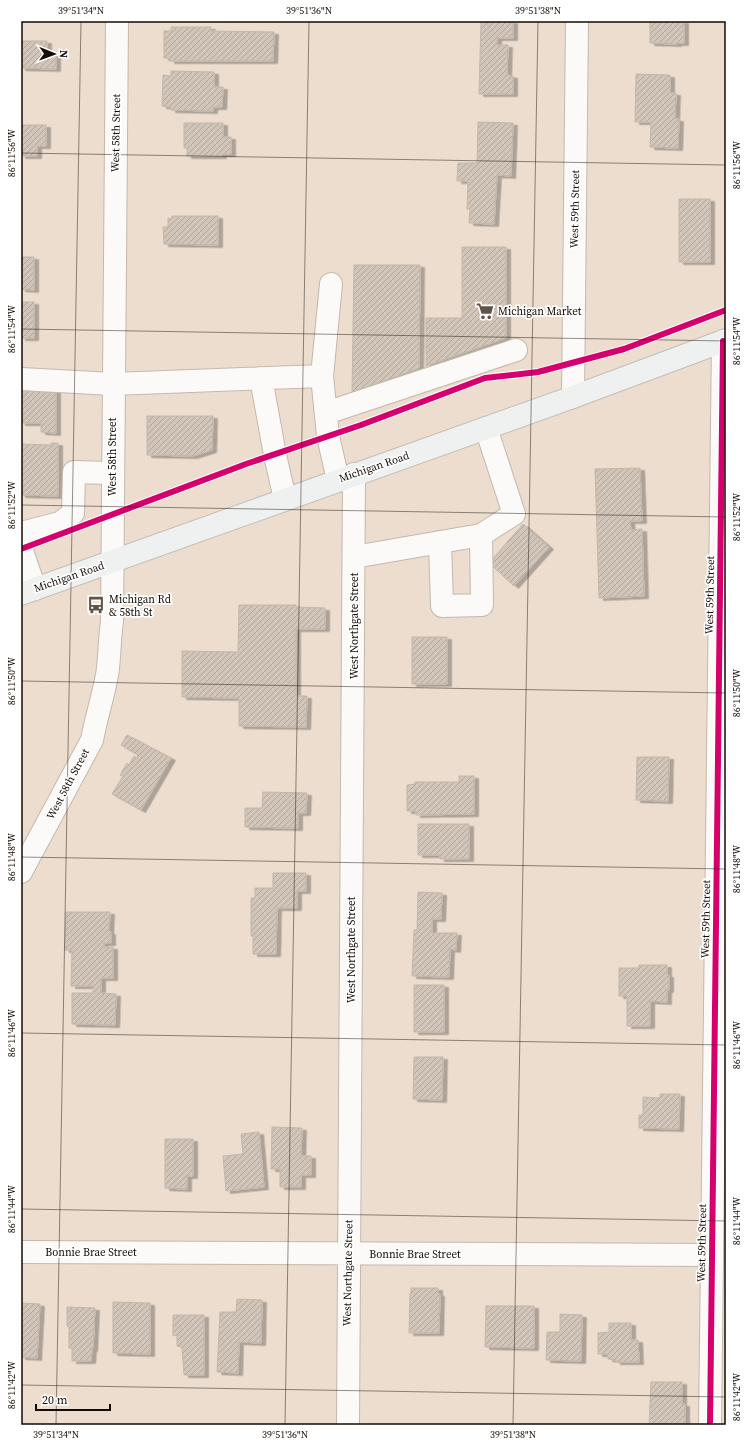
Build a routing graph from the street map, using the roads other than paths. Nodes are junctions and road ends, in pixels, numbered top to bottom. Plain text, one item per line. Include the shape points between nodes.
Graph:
1 (117, 21) edge
2 (577, 21) edge
3 (332, 284) dead end
4 (725, 340) edge
5 (516, 350) dead end
6 (322, 376) junction
7 (261, 378) junction
8 (21, 379) edge
9 (113, 384) junction
10 (573, 397) junction
11 (326, 413) junction
12 (486, 428) junction
13 (724, 439) edge
14 (112, 473) junction
15 (346, 477) junction
16 (284, 499) junction
17 (21, 533) edge
18 (481, 535) junction
19 (440, 542) junction
20 (21, 548) edge
21 (354, 557) junction
22 (112, 562) junction
23 (28, 592) edge
24 (21, 872) edge
25 (21, 1252) edge
26 (349, 1253) junction
27 (712, 1255) junction
28 (348, 1425) edge
29 (710, 1425) edge

1 - 9 street, West 58th Street
2 - 10 street, West 59th Street
3 - 6 street, West Northgate Street
4 - 10 main road, Michigan Road
4 - 13 street, West 59th Street
5 - 11 street
6 - 7 street
6 - 11 street, West Northgate Street
7 - 9 street
7 - 16 street
8 - 9 street
9 - 14 street, West 58th Street
10 - 12 main road, Michigan Road
11 - 15 street, West Northgate Street via 328,436
12 - 15 main road, Michigan Road
12 - 18 street via 514,514
13 - 27 street, West 59th Street
14 - 17 street via 74,472 73,514 60,523
14 - 22 street, West 58th Street
15 - 16 main road, Michigan Road
15 - 21 street, West Northgate Street
16 - 22 main road, Michigan Road
18 - 19 street
18 - 19 street via 482,605 442,606
19 - 21 street
20 - 23 street
21 - 26 street, West Northgate Street
22 - 23 main road, Michigan Road
22 - 24 street, West 58th Street via 109,656 92,740
25 - 26 street, Bonnie Brae Street
26 - 27 street, Bonnie Brae Street
26 - 28 street, West Northgate Street
27 - 29 street, West 59th Street

